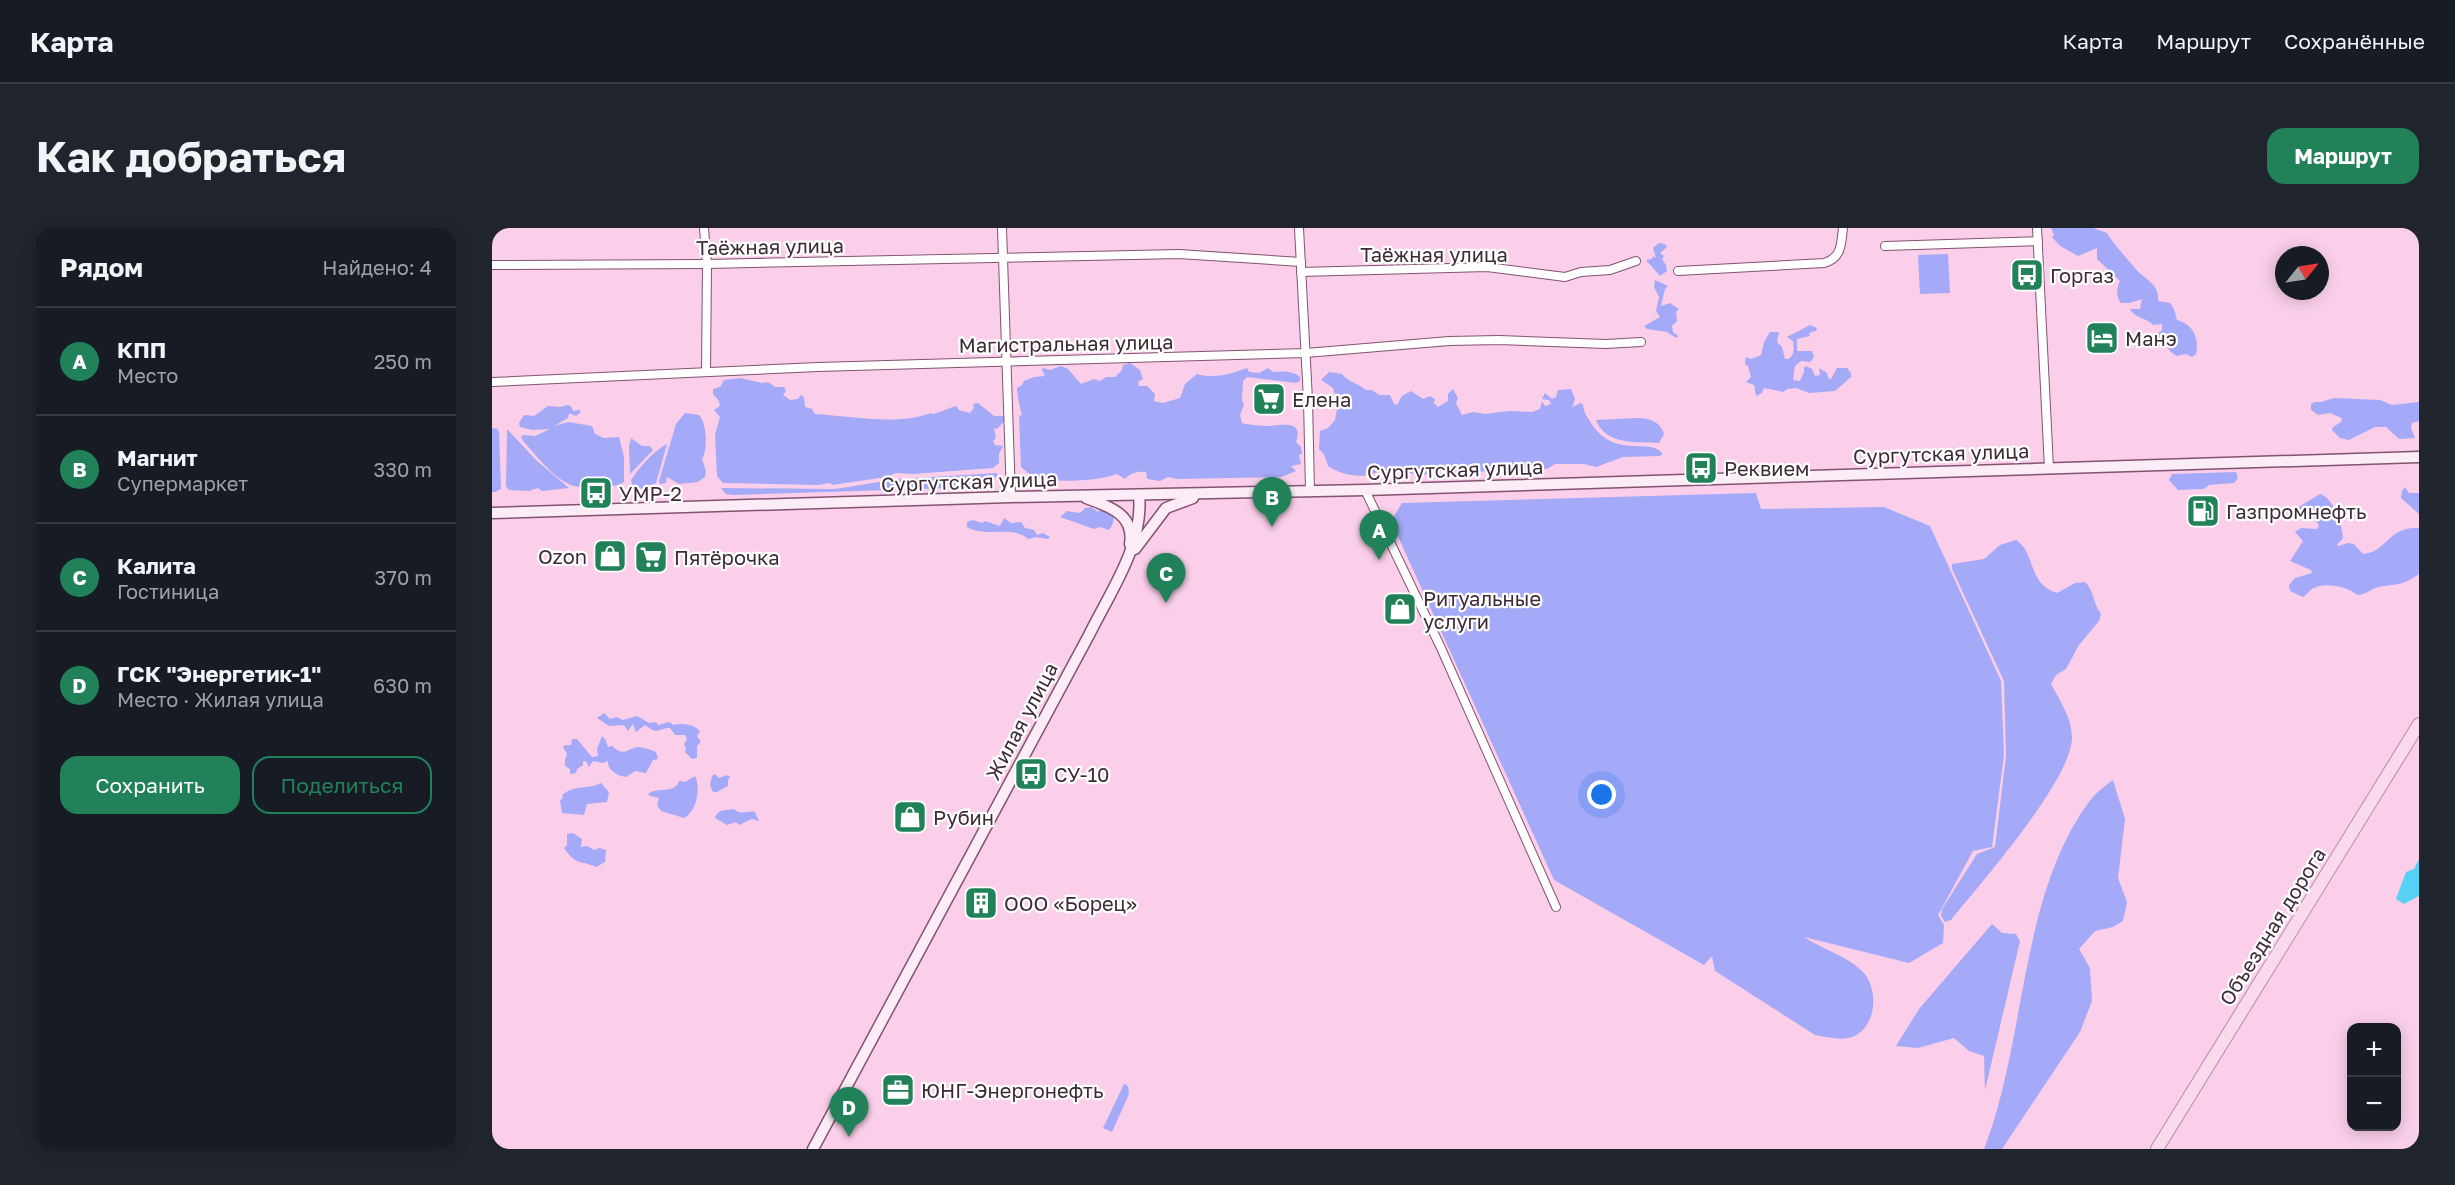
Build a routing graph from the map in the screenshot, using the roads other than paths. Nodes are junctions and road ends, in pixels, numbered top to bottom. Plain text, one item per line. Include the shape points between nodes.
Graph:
1 (704, 228) edge
2 (1002, 228) edge
3 (1299, 228) edge
4 (1842, 228) edge
5 (2037, 228) edge
6 (2037, 241) junction
7 (1885, 246) dead end
8 (1003, 259) junction
9 (1635, 261) dead end
10 (1300, 262) junction
11 (707, 264) junction
12 (492, 265) edge
13 (1678, 271) dead end
14 (1301, 272) junction
15 (1641, 342) dead end
16 (1306, 353) junction
17 (1007, 363) junction
18 (706, 371) junction
19 (492, 382) edge
20 (2419, 457) edge
21 (2049, 468) junction
22 (1365, 490) junction
23 (1310, 491) junction
24 (1208, 494) junction
25 (1139, 495) junction
26 (1079, 496) junction
27 (1011, 497) junction
28 (492, 513) edge
29 (1127, 559) junction
30 (2419, 724) edge
31 (1556, 907) dead end
32 (813, 1149) edge
33 (2157, 1149) edge

1 - 11 street
2 - 8 street
3 - 10 street
4 - 13 street via 1839,253 1824,263
5 - 6 street
6 - 7 street
6 - 21 street
8 - 10 street, Таёжная улица via 1179,254
8 - 11 street, Таёжная улица
8 - 17 street
9 - 14 street, Таёжная улица via 1610,270 1565,277 1487,267
10 - 14 street
11 - 12 street, Таёжная улица
11 - 18 street
14 - 16 street
15 - 16 street, Магистральная улица via 1449,341
16 - 17 street, Магистральная улица
16 - 23 street
17 - 18 street, Магистральная улица
17 - 27 street
18 - 19 street, Магистральная улица
20 - 21 main road, Сургутская улица
21 - 22 main road, Сургутская улица
22 - 23 main road, Сургутская улица
22 - 31 street via 1441,648
23 - 24 main road, Сургутская улица
24 - 25 main road, Сургутская улица
24 - 29 main road via 1166,508
25 - 26 main road, Сургутская улица
25 - 29 main road, Жилая улица via 1139,522
26 - 27 main road, Сургутская улица
26 - 29 main road via 1109,507 1125,518 1131,535
27 - 28 main road, Сургутская улица
29 - 32 main road, Жилая улица
30 - 33 main road, Объездная дорога

